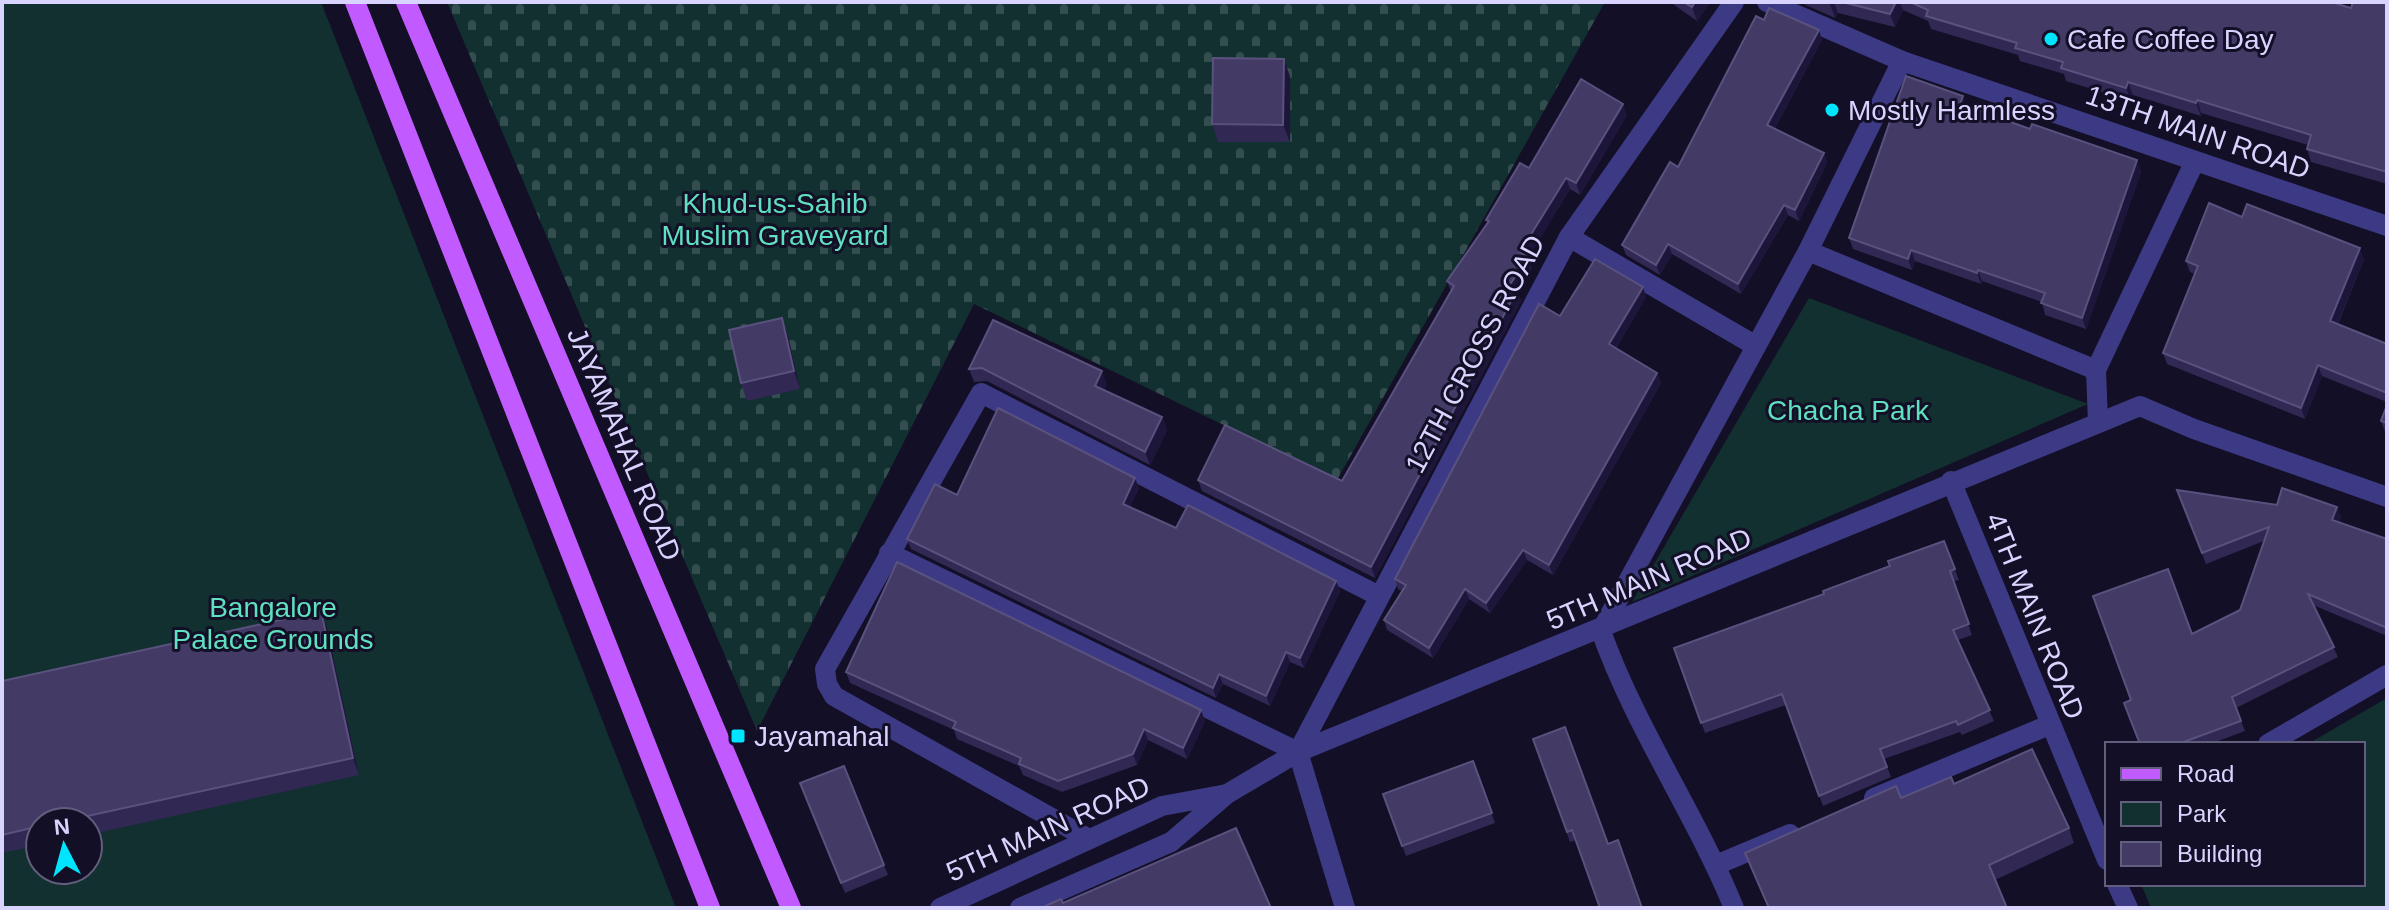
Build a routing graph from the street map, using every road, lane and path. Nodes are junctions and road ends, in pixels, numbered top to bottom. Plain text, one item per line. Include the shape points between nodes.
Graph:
1 (355, 2) edge
2 (406, 2) edge
3 (1734, 2) edge
4 (1767, 2) edge
5 (1902, 61) junction
6 (2195, 161) junction
7 (2387, 226) edge
8 (1569, 237) junction
9 (1808, 251) junction
10 (1756, 346) junction
11 (2096, 370) junction
12 (2098, 423) junction
13 (1951, 481) junction
14 (2387, 497) edge
15 (889, 553) junction
16 (1379, 596) junction
17 (1601, 631) junction
18 (2387, 675) edge
19 (2049, 725) junction
20 (2271, 742) edge
21 (1298, 752) junction
22 (1227, 794) junction
23 (1861, 804) edge
24 (1803, 828) edge
25 (1089, 839) junction
26 (2105, 847) edge
27 (1716, 865) junction
28 (2118, 886) edge
29 (710, 908) edge
30 (791, 908) edge
31 (940, 908) edge
32 (1020, 908) edge
33 (1345, 908) edge
34 (1734, 908) edge
35 (2128, 908) edge

1 - 29 main road
2 - 30 main road, JAYAMAHAL ROAD
3 - 8 street, 12TH CROSS ROAD
4 - 5 street, 13TH MAIN ROAD
5 - 6 street, 13TH MAIN ROAD
5 - 9 street
6 - 7 street, 13TH MAIN ROAD
6 - 11 street
8 - 10 street
8 - 16 street, 12TH CROSS ROAD
9 - 10 street
9 - 11 street
10 - 17 street
11 - 12 street
12 - 13 street, 5TH MAIN ROAD
12 - 14 street, 5TH MAIN ROAD via 2140,406
13 - 17 street, 5TH MAIN ROAD
13 - 19 street, 4TH MAIN ROAD
15 - 16 street via 981,393
15 - 21 street
15 - 25 street via 825,669 834,696
16 - 21 street, 12TH CROSS ROAD
17 - 21 street, 5TH MAIN ROAD
17 - 27 street via 1614,667
18 - 20 street
19 - 23 street
19 - 26 street, 4TH MAIN ROAD
21 - 22 street, 5TH MAIN ROAD
21 - 33 street
22 - 25 street, 5TH MAIN ROAD via 1162,806
22 - 32 street, 5TH MAIN ROAD via 1171,842
24 - 27 street
25 - 31 street, 5TH MAIN ROAD
27 - 34 street
28 - 35 street

